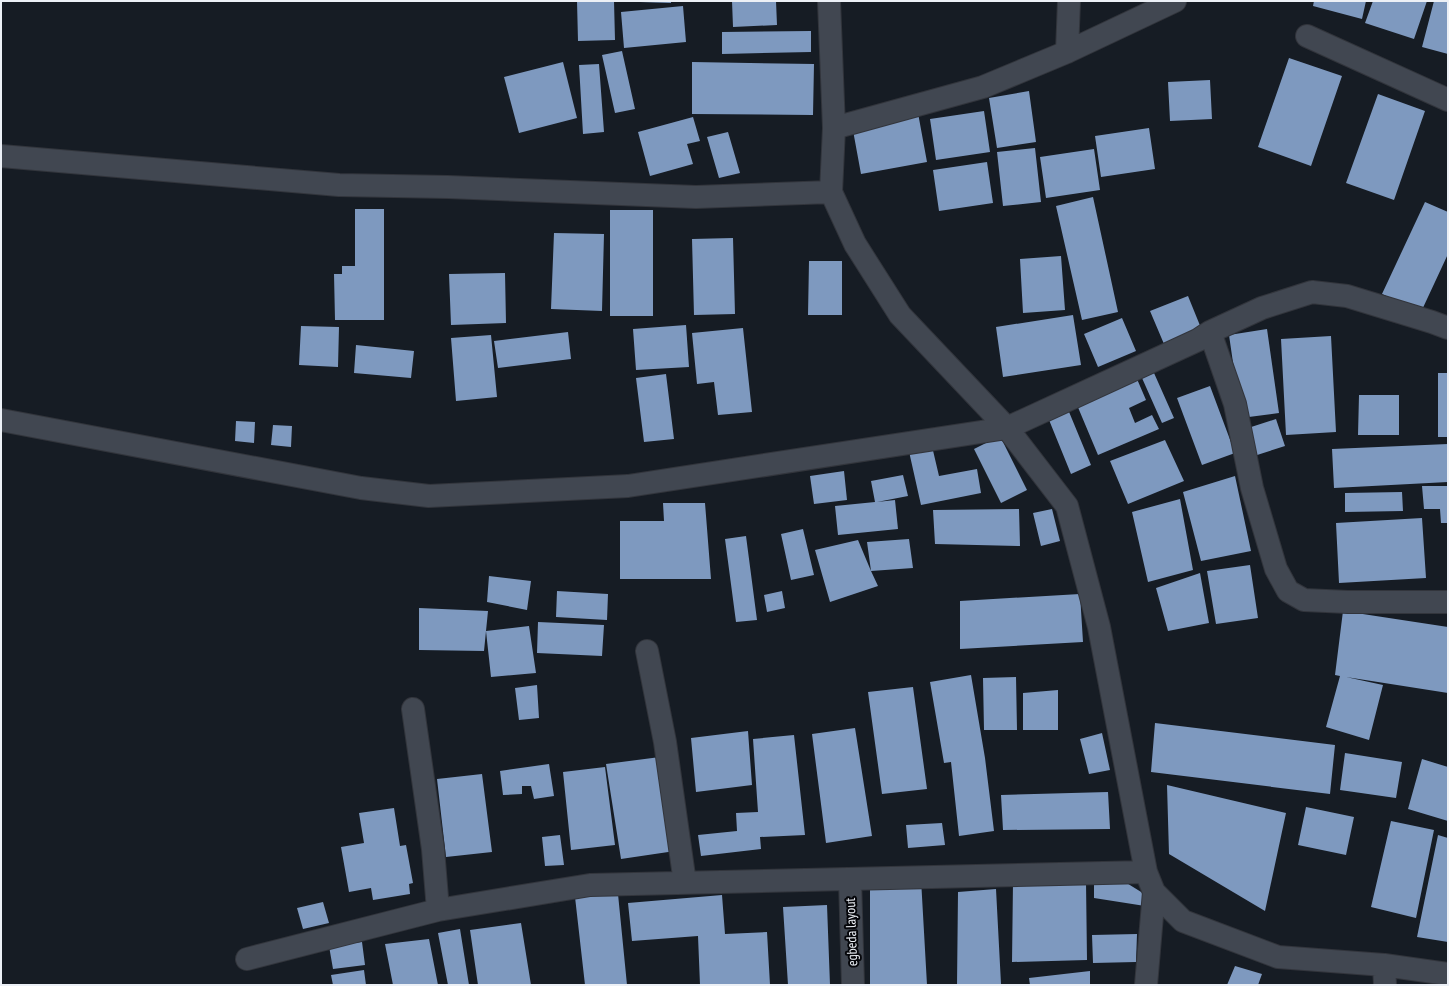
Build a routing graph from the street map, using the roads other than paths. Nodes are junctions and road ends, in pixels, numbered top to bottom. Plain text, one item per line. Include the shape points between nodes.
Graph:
1 (829, 1) edge
2 (1069, 1) edge
3 (1175, 1) edge
4 (1307, 36) dead end
5 (1067, 52) junction
6 (1448, 100) edge
7 (834, 128) junction
8 (1, 156) edge
9 (830, 192) junction
10 (1448, 328) edge
11 (1210, 332) junction
12 (1, 420) edge
13 (1007, 428) junction
14 (1448, 602) edge
15 (647, 651) dead end
16 (413, 709) dead end
17 (1146, 872) junction
18 (850, 879) junction
19 (685, 883) junction
20 (1154, 892) junction
21 (438, 910) junction
22 (247, 959) dead end
23 (1448, 974) edge
24 (1384, 975) edge
25 (853, 985) edge
26 (1146, 985) edge

1 - 7 street
2 - 5 street
3 - 5 street
4 - 6 street
5 - 7 street via 983,87
7 - 9 street
8 - 9 street via 339,185 696,197
9 - 13 street via 855,244 900,315
10 - 11 street via 1347,296 1312,292 1262,308
11 - 13 street
11 - 14 street via 1235,404 1252,488 1276,569 1288,592 1304,600
12 - 13 street via 361,488 429,496 628,486
13 - 17 street via 1067,506 1099,627
15 - 19 street via 665,742
16 - 21 street via 434,849
17 - 18 street
17 - 20 street
18 - 19 street
18 - 25 street, egbeda layout
19 - 21 street via 590,885
20 - 24 street via 1182,922 1278,956
20 - 26 street
21 - 22 street
23 - 24 street

